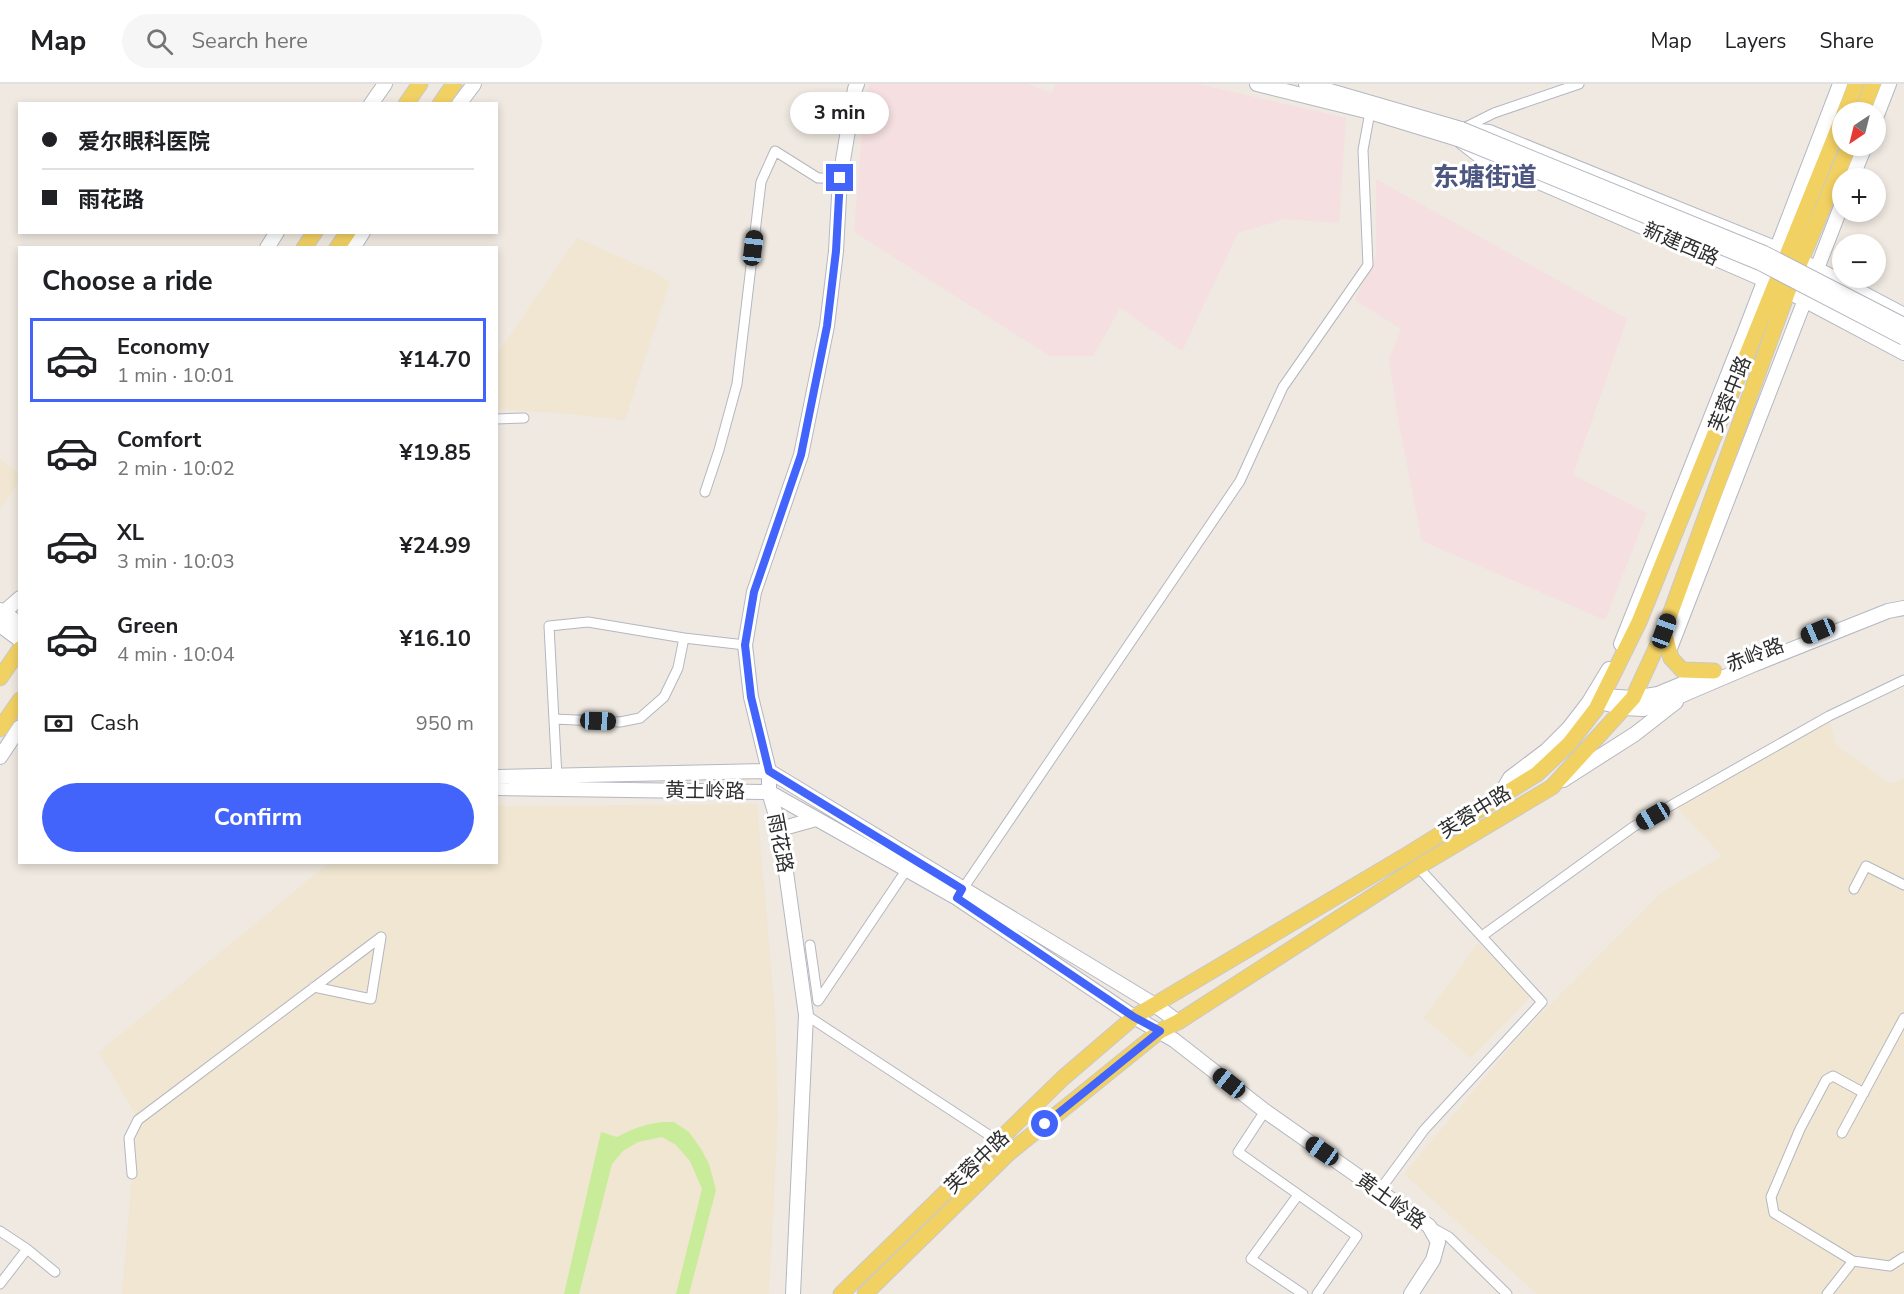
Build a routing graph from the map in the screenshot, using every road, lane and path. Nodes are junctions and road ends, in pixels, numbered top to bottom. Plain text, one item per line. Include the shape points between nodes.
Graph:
1 (385, 84) edge
2 (420, 84) edge
3 (454, 84) edge
4 (474, 84) edge
5 (857, 84) edge
6 (1257, 84) edge
7 (1306, 84) edge
8 (1579, 84) edge
9 (1840, 84) edge
10 (1856, 84) edge
11 (1873, 84) edge
12 (1889, 84) edge
13 (372, 102) edge
14 (407, 102) edge
15 (442, 102) edge
16 (460, 102) edge
17 (1849, 102) edge
18 (1866, 102) edge
19 (1882, 102) edge
20 (1370, 112) junction
21 (1460, 134) junction
22 (1832, 145) edge
23 (1843, 156) edge
24 (840, 178) junction
25 (1835, 222) edge
26 (1788, 254) junction
27 (1817, 268) junction
28 (1776, 285) junction
29 (1805, 300) junction
30 (1904, 315) edge
31 (1904, 325) edge
32 (1904, 338) edge
33 (1904, 353) edge
34 (524, 418) dead end
35 (498, 419) edge
36 (705, 492) dead end
37 (18, 600) edge
38 (1904, 600) edge
39 (1904, 608) edge
40 (1, 616) edge
41 (18, 623) edge
42 (1664, 631) junction
43 (18, 637) edge
44 (684, 638) junction
45 (745, 645) junction
46 (1669, 651) junction
47 (18, 652) edge
48 (1714, 671) junction
49 (0, 678) edge
50 (1904, 680) edge
51 (1689, 692) junction
52 (1602, 699) junction
53 (18, 703) edge
54 (1628, 703) junction
55 (554, 719) junction
56 (0, 729) edge
57 (18, 730) edge
58 (0, 757) edge
59 (769, 771) junction
60 (498, 777) edge
61 (556, 777) junction
62 (1552, 787) junction
63 (498, 788) edge
64 (769, 792) junction
65 (1499, 797) junction
66 (816, 819) junction
67 (780, 829) junction
68 (1418, 867) junction
69 (907, 869) junction
70 (1904, 885) edge
71 (1854, 889) dead end
72 (960, 894) junction
73 (1482, 936) junction
74 (810, 945) dead end
75 (314, 987) junction
76 (1155, 1005) junction
77 (806, 1015) junction
78 (1134, 1017) junction
79 (1904, 1018) edge
80 (1178, 1022) junction
81 (1160, 1031) junction
82 (1864, 1093) junction
83 (1265, 1111) junction
84 (1842, 1133) dead end
85 (998, 1142) junction
86 (132, 1174) dead end
87 (1379, 1191) junction
88 (1298, 1195) junction
89 (1429, 1226) junction
90 (0, 1231) edge
91 (27, 1249) junction
92 (1904, 1257) edge
93 (1853, 1261) junction
94 (55, 1272) dead end
95 (0, 1284) edge
96 (793, 1294) edge
97 (842, 1294) edge
98 (865, 1294) edge
99 (1303, 1294) edge
100 (1317, 1294) edge
101 (1411, 1294) edge
102 (1507, 1294) edge
103 (1827, 1294) edge

1 - 13 street
2 - 14 main road
3 - 15 main road
4 - 16 street
5 - 24 street, 雨花路
6 - 20 street, 新建西路
7 - 21 street, 新建西路
8 - 21 street via 1494,113
9 - 26 street
10 - 17 main road
11 - 18 main road
12 - 19 street
20 - 21 street, 新建西路
20 - 72 street via 1363,150 1368,265 1282,387 1240,481
21 - 26 street, 新建西路 via 1489,132
21 - 28 street, 新建西路 via 1481,157
21 - 31 street, 新建西路, bridge via 1764,253
21 - 32 street, 新建西路, bridge via 1760,263
22 - 26 main road, 芙蓉中路
23 - 26 main road, 芙蓉中路
24 - 36 street via 818,178 775,151 761,182 737,384
24 - 45 street, 雨花路 via 827,326 801,455 754,592
25 - 27 street
26 - 27 street, 新建西路
26 - 28 main road, 芙蓉中路
27 - 29 street
27 - 30 street, 新建西路
28 - 29 street, 新建西路
28 - 42 main road, 芙蓉中路
28 - 52 main road, 芙蓉中路 via 1639,622
28 - 65 street via 1619,649 1569,728 1510,778
29 - 33 street, 新建西路
29 - 46 street
34 - 35 street
37 - 40 street
38 - 48 street, 赤岭路 via 1875,607
39 - 51 street, 赤岭路 via 1888,611
40 - 41 street
40 - 43 street
42 - 46 main road
42 - 54 main road, 芙蓉中路
44 - 45 street
44 - 55 street via 678,668 664,697 640,718 620,722
44 - 55 street via 588,622 549,626
45 - 59 street, 雨花路 via 751,697
46 - 48 main road via 1682,670
47 - 49 main road
48 - 54 street, 赤岭路
50 - 73 street via 1829,716 1633,827
51 - 54 street, 赤岭路 via 1643,709
51 - 62 street, 赤岭路 via 1635,734
52 - 54 street, 赤岭路
52 - 65 main road, 芙蓉中路 via 1569,744 1537,774
53 - 56 main road
54 - 62 main road, 芙蓉中路
55 - 61 street
57 - 58 street
59 - 61 street, 黄土岭路
59 - 64 street, 雨花路
59 - 72 street, 黄土岭路
60 - 61 street, 黄土岭路
62 - 68 main road, 芙蓉中路
63 - 64 street, 黄土岭路
64 - 66 street, 黄土岭路
64 - 67 street, 雨花路
65 - 76 main road, 芙蓉中路
66 - 67 street
66 - 69 street, 黄土岭路
67 - 77 street, 雨花路
68 - 73 street
68 - 80 main road, 芙蓉中路
69 - 72 street, 黄土岭路
69 - 74 street via 818,1001
70 - 71 street via 1866,866
72 - 76 street, 黄土岭路
72 - 78 street, 黄土岭路
73 - 87 street via 1542,1002 1424,1130
75 - 75 street via 371,999 381,937 333,973
75 - 86 street via 138,1120 129,1138
76 - 78 main road, 芙蓉中路
76 - 80 street, 黄土岭路
77 - 85 street
77 - 96 street, 雨花路
78 - 81 street, 黄土岭路
78 - 85 main road, 芙蓉中路 via 1063,1078
79 - 82 street
80 - 81 main road, 芙蓉中路
81 - 83 street, 黄土岭路
81 - 98 main road, 芙蓉中路 via 1009,1153
82 - 84 street
82 - 93 street via 1833,1076 1826,1080 1771,1197 1774,1213
83 - 87 street, 黄土岭路
83 - 88 street via 1238,1152
85 - 97 main road, 芙蓉中路
87 - 89 street, 黄土岭路
88 - 99 street via 1251,1259
88 - 100 street via 1357,1236
89 - 101 street, 黄土岭路 via 1438,1242 1433,1260
89 - 102 street via 1449,1237
90 - 91 street
91 - 94 street
91 - 95 street
92 - 93 street via 1890,1266
93 - 103 street

